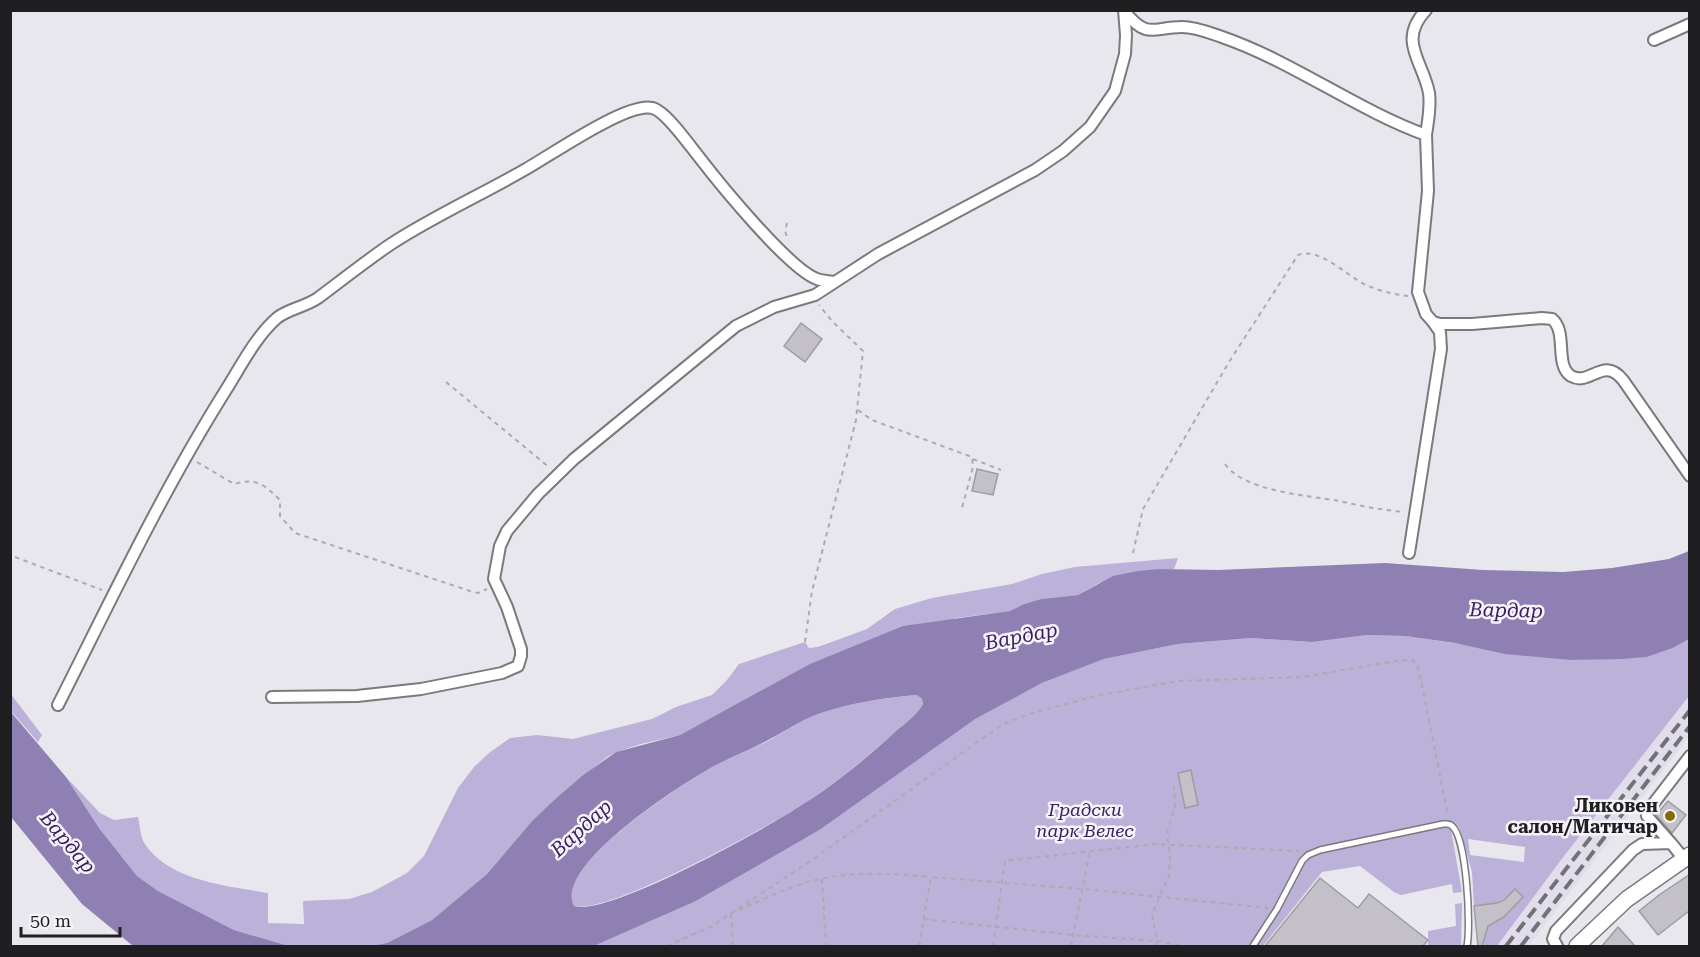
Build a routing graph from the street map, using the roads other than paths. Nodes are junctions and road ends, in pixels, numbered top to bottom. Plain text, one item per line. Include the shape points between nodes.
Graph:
1 (1426, 10) edge
2 (1124, 11) edge
3 (1689, 24) edge
4 (1654, 40) dead end
5 (1426, 135) junction
6 (834, 282) junction
7 (1433, 322) junction
8 (1689, 476) edge
9 (1409, 553) dead end
10 (272, 698) dead end
11 (58, 705) dead end
12 (1689, 756) edge
13 (1671, 843) junction
14 (1687, 857) edge
15 (1253, 946) edge
16 (1467, 946) edge
17 (1557, 946) edge
18 (1577, 946) edge

1 - 5 street via 1412,35 1429,92
2 - 5 street via 1146,29 1189,28 1248,46 1381,116
2 - 6 street via 1125,54 1115,91 1076,140 1035,170 896,243
3 - 4 street
5 - 7 street via 1428,191 1418,288 1423,308
6 - 10 street via 812,296 774,307 726,334 557,474 517,517 500,546 494,579 521,649 515,668 476,679 357,696
6 - 11 street via 817,279 795,263 659,110 650,107 616,117 429,221 307,305 279,316 251,351 187,455
7 - 8 street via 1454,325 1552,319 1560,330 1568,373 1581,378 1615,371
7 - 9 street via 1440,332 1441,349
12 - 13 street via 1647,812
13 - 14 street
13 - 17 street via 1642,844 1633,850 1556,931 1553,939
14 - 18 main road via 1627,899
15 - 16 lane via 1302,861 1315,851 1449,824 1458,838 1466,882

